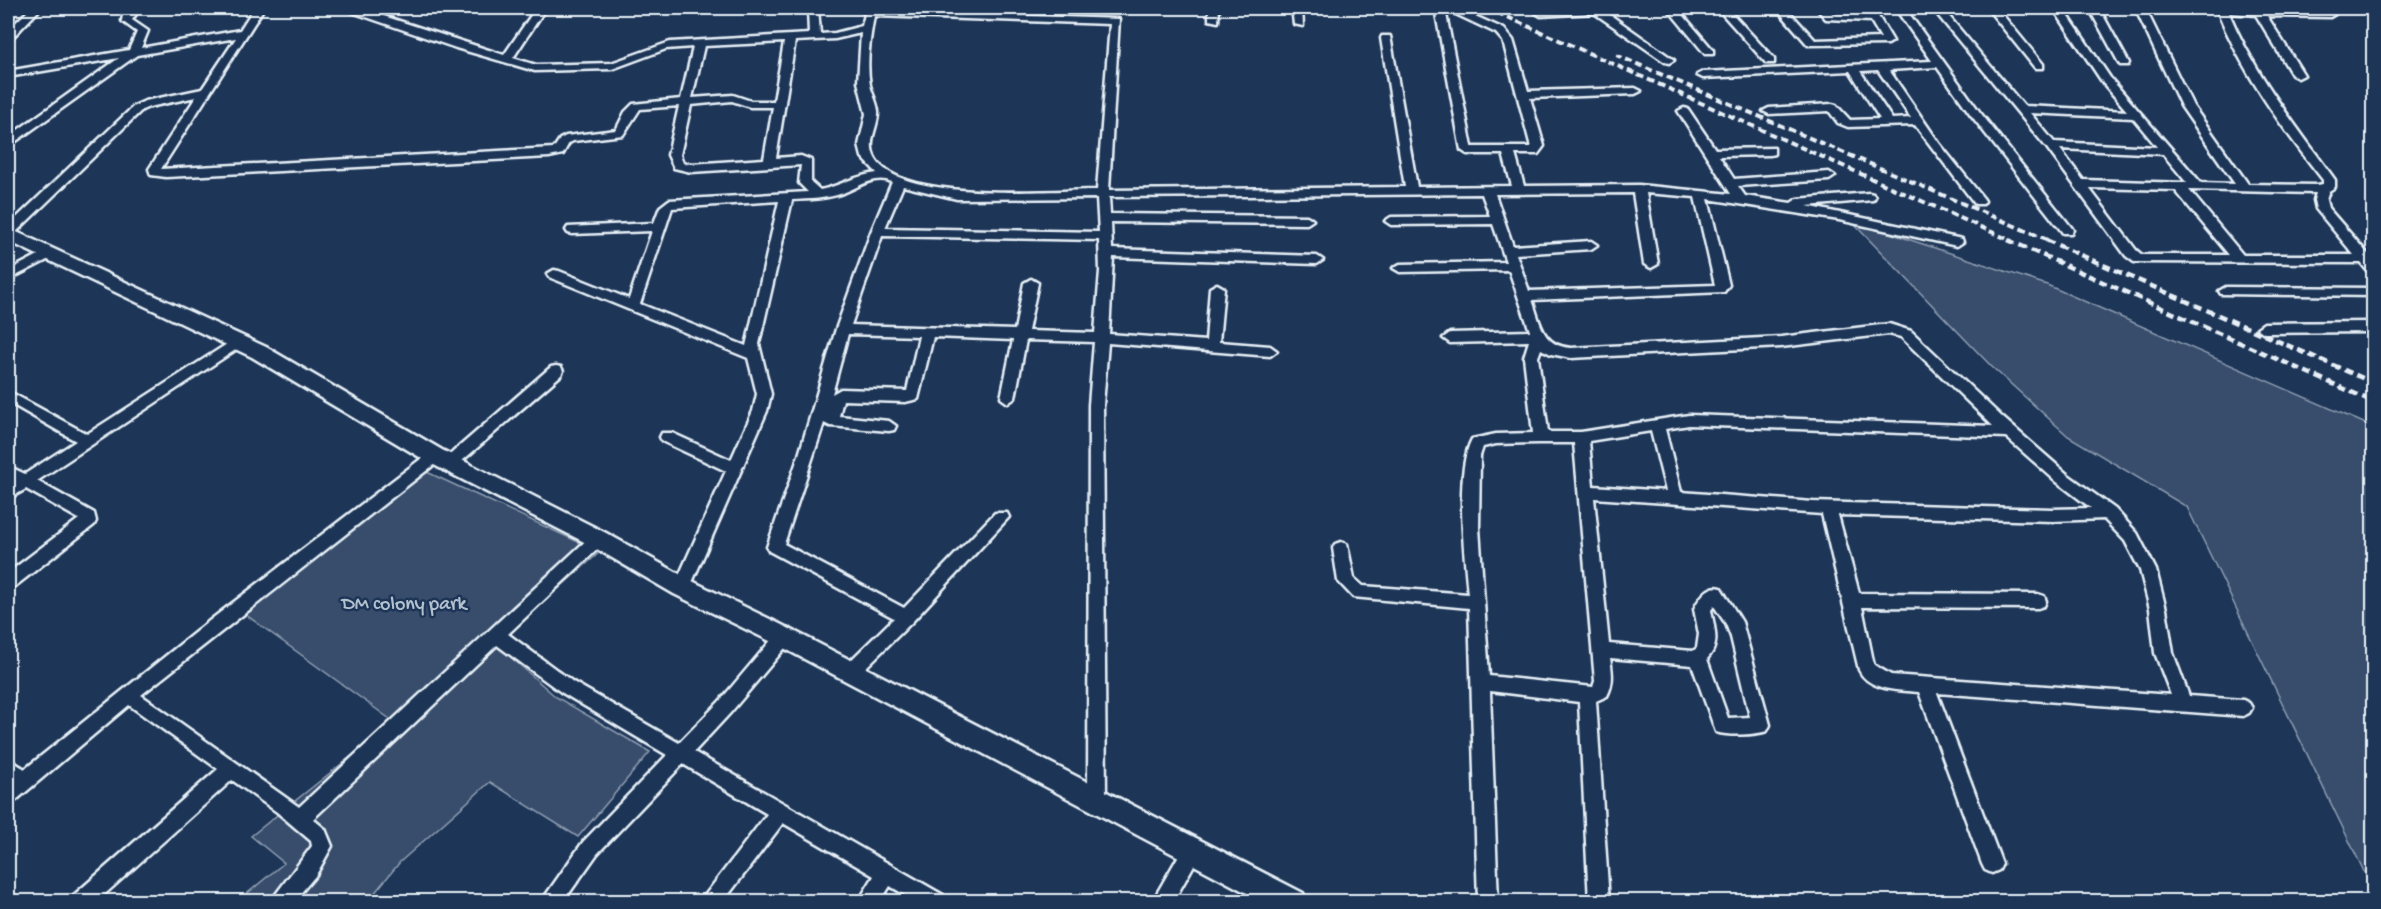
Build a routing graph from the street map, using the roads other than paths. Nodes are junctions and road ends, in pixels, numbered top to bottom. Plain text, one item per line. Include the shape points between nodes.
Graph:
1 (36, 8) edge
2 (135, 8) edge
3 (259, 8) edge
4 (350, 8) edge
5 (541, 8) edge
6 (813, 8) edge
7 (1214, 8) edge
8 (1298, 8) edge
9 (1440, 8) edge
10 (1450, 8) edge
11 (1595, 8) edge
12 (1618, 8) edge
13 (1672, 8) edge
14 (1722, 8) edge
15 (1781, 8) edge
16 (1821, 8) edge
17 (1900, 8) edge
18 (1937, 8) edge
19 (1992, 8) edge
20 (2058, 8) edge
21 (2094, 8) edge
22 (2140, 8) edge
23 (2217, 8) edge
24 (866, 10) edge
25 (2259, 12) junction
26 (1541, 13) dead end
27 (1115, 14) edge
28 (2330, 14) dead end
29 (1214, 20) dead end
30 (1299, 24) dead end
31 (867, 28) junction
32 (244, 33) junction
33 (8, 36) edge
34 (790, 38) junction
35 (815, 38) junction
36 (1386, 38) dead end
37 (699, 43) junction
38 (1709, 52) dead end
39 (133, 53) junction
40 (507, 59) junction
41 (1669, 60) dead end
42 (1770, 61) dead end
43 (2124, 63) dead end
44 (1940, 64) junction
45 (1881, 66) junction
46 (2039, 66) dead end
47 (1853, 68) junction
48 (8, 74) edge
49 (1703, 75) dead end
50 (2298, 75) dead end
51 (1635, 91) dead end
52 (205, 92) junction
53 (1524, 95) junction
54 (687, 102) junction
55 (779, 104) junction
56 (2022, 109) junction
57 (1684, 111) dead end
58 (1769, 111) dead end
59 (2137, 115) junction
60 (1918, 121) junction
61 (1888, 123) junction
62 (8, 142) edge
63 (2051, 145) junction
64 (1508, 151) junction
65 (1770, 151) dead end
66 (2166, 151) junction
67 (1711, 153) junction
68 (769, 162) junction
69 (1829, 176) dead end
70 (895, 178) junction
71 (1730, 183) junction
72 (2081, 184) junction
73 (2178, 185) junction
74 (2196, 185) junction
75 (2243, 186) junction
76 (1639, 189) junction
77 (2323, 189) junction
78 (1487, 190) junction
79 (1519, 190) junction
80 (1412, 191) junction
81 (1103, 192) junction
82 (814, 195) junction
83 (1701, 195) junction
84 (1869, 196) dead end
85 (786, 198) junction
86 (1742, 201) junction
87 (1979, 201) dead end
88 (1773, 205) junction
89 (1104, 218) junction
90 (1307, 220) dead end
91 (1391, 220) dead end
92 (1496, 220) junction
93 (660, 227) junction
94 (572, 230) dead end
95 (2067, 230) dead end
96 (877, 232) junction
97 (8, 234) edge
98 (1105, 236) junction
99 (1957, 242) dead end
100 (1592, 245) dead end
101 (1507, 251) junction
102 (50, 253) junction
103 (1106, 253) junction
104 (2363, 259) junction
105 (1317, 260) dead end
106 (2240, 260) junction
107 (1651, 264) dead end
108 (1513, 266) junction
109 (1400, 268) dead end
110 (2373, 270) edge
111 (554, 274) dead end
112 (8, 276) edge
113 (1031, 283) dead end
114 (1217, 288) dead end
115 (2226, 291) dead end
116 (2373, 292) edge
117 (1525, 296) junction
118 (633, 306) junction
119 (2373, 327) edge
120 (2264, 328) dead end
121 (843, 329) junction
122 (927, 332) junction
123 (1020, 335) junction
124 (1538, 336) junction
125 (1103, 338) junction
126 (1450, 338) dead end
127 (237, 342) junction
128 (1212, 346) junction
129 (1269, 351) dead end
130 (753, 356) junction
131 (556, 372) dead end
132 (8, 396) edge
133 (1008, 398) dead end
134 (1656, 424) junction
135 (889, 426) dead end
136 (2009, 432) junction
137 (667, 437) dead end
138 (1581, 437) junction
139 (1541, 439) junction
140 (87, 440) junction
141 (443, 459) junction
142 (735, 469) junction
143 (8, 472) edge
144 (24, 482) junction
145 (1585, 491) junction
146 (8, 493) edge
147 (1675, 498) junction
148 (1828, 508) junction
149 (2109, 513) junction
150 (1001, 517) dead end
151 (598, 539) junction
152 (1341, 548) dead end
153 (8, 582) edge
154 (682, 587) junction
155 (1852, 600) junction
156 (2038, 601) dead end
157 (1477, 602) junction
158 (906, 617) junction
159 (495, 634) junction
160 (784, 637) junction
161 (1600, 650) junction
162 (1698, 658) junction
163 (850, 672) junction
164 (1480, 682) junction
165 (1925, 684) junction
166 (1587, 694) junction
167 (128, 695) junction
168 (2183, 703) junction
169 (2243, 708) dead end
170 (680, 753) junction
171 (8, 767) edge
172 (231, 769) junction
173 (25, 780) junction
174 (8, 795) edge
175 (1096, 799) junction
176 (781, 811) junction
177 (299, 819) junction
178 (1193, 849) junction
179 (1992, 864) dead end
180 (888, 873) junction
181 (81, 902) edge
182 (280, 902) edge
183 (551, 902) edge
184 (710, 902) edge
185 (868, 902) edge
186 (936, 902) edge
187 (1162, 902) edge
188 (1293, 902) edge
189 (1488, 902) edge
190 (1599, 902) edge

1 - 33 street
2 - 39 street via 127,21 143,31
3 - 32 street
4 - 40 street
5 - 40 street
6 - 35 street
7 - 29 street
8 - 30 street
9 - 64 street via 1466,147 1472,151
10 - 53 street via 1505,35
11 - 12 street
11 - 26 street
11 - 41 street
13 - 38 street
14 - 42 street
15 - 16 street via 1812,43 1888,41 1874,18 1830,17
17 - 44 street
18 - 56 street
19 - 46 street
20 - 59 street via 2107,81
21 - 43 street
22 - 75 street via 2187,105
23 - 25 street
23 - 77 street via 2272,108 2329,180 2329,187
24 - 27 street
24 - 31 street
25 - 28 street
25 - 50 street
27 - 81 street
31 - 35 street
31 - 70 street via 864,81 872,114 865,146 875,166
32 - 39 street
32 - 52 street
34 - 35 street
34 - 37 street
34 - 55 street
36 - 80 street
37 - 40 street via 657,47 623,63 600,67 535,68
37 - 54 street
39 - 48 street
39 - 62 street
44 - 45 street
44 - 95 street
45 - 47 street
45 - 60 street
47 - 49 street
47 - 61 street
51 - 53 street
52 - 54 street via 155,172 555,152 570,138 619,133 637,106
52 - 97 street via 138,108
53 - 64 street via 1538,146 1534,151
54 - 55 street via 738,98 750,104
54 - 68 street via 674,155 678,165 691,168
55 - 68 street
56 - 59 street
56 - 63 street
57 - 67 street
58 - 61 street via 1831,107 1846,124
59 - 66 street
60 - 61 street
60 - 87 street
63 - 66 street
63 - 72 street
64 - 79 street
65 - 67 street
66 - 74 street
67 - 71 street
68 - 82 street via 805,161 805,183
69 - 71 street
70 - 81 street via 925,190 957,195
70 - 82 street via 863,178 840,190
70 - 96 street
71 - 86 street
72 - 73 street
72 - 106 street via 2131,254 2139,259
73 - 74 street
73 - 106 street
74 - 75 street
75 - 77 street
76 - 79 street
76 - 83 street
76 - 107 street
77 - 104 street via 2322,209
78 - 79 street
78 - 80 street
78 - 92 street
80 - 81 street
81 - 89 street
82 - 85 street
83 - 86 street
83 - 117 street via 1722,285 1719,289
84 - 88 street
85 - 93 street via 675,203 666,207
85 - 130 street via 753,331
86 - 88 street
88 - 99 street
89 - 90 street
89 - 98 street
91 - 92 street
92 - 101 street
93 - 94 street
93 - 118 street
96 - 98 street
96 - 121 street
97 - 102 street
98 - 103 street
100 - 101 street
101 - 108 street
102 - 112 street
102 - 127 street
103 - 105 street
103 - 125 street
104 - 106 street
104 - 110 street
108 - 109 street
108 - 117 street
111 - 118 street
113 - 123 street
114 - 128 street
115 - 116 street
117 - 124 street
118 - 130 street
119 - 120 street
121 - 122 street
121 - 158 street via 807,455 775,547
122 - 123 street
122 - 135 street via 913,394 841,394 830,422
123 - 125 street
123 - 133 street
124 - 126 street
124 - 136 street via 1548,349 1571,353 1781,342 1898,330 1926,351
124 - 139 street via 1531,357
125 - 128 street
125 - 175 street via 1096,405
127 - 140 street
127 - 141 street
128 - 129 street
130 - 142 street via 764,394
131 - 141 street
132 - 140 street
134 - 136 street via 1722,420
134 - 138 street
134 - 147 street
136 - 149 street
137 - 142 street
138 - 139 street
138 - 145 street
139 - 157 street via 1484,441 1474,449 1472,528
140 - 144 street
141 - 151 street
141 - 167 street
142 - 154 street
143 - 144 street
144 - 146 street
144 - 153 street via 88,516 88,521
145 - 147 street
145 - 161 street
147 - 148 street
148 - 149 street
148 - 155 street
149 - 168 street via 2130,537 2148,570 2164,653
150 - 158 street
151 - 154 street
151 - 159 street
152 - 157 street via 1346,581 1359,592
154 - 160 street
155 - 156 street
155 - 165 street via 1868,670 1888,682
157 - 164 street
158 - 163 street
159 - 170 street via 567,687
159 - 177 street
160 - 163 street
160 - 170 street
161 - 162 street
161 - 166 street via 1604,681 1601,691
162 - 162 street via 1722,726 1761,725 1737,630 1715,593 1702,609 1708,646
163 - 175 street
164 - 166 street
164 - 189 street
165 - 168 street
165 - 179 street
166 - 190 street
167 - 172 street
167 - 173 street
168 - 169 street
170 - 176 street
170 - 183 street via 590,848
171 - 173 street
172 - 177 street
172 - 181 street
173 - 174 street
175 - 178 street
176 - 180 street
176 - 184 street
177 - 182 street via 318,835 322,846 307,873
178 - 187 street
178 - 188 street
180 - 185 street
180 - 186 street

